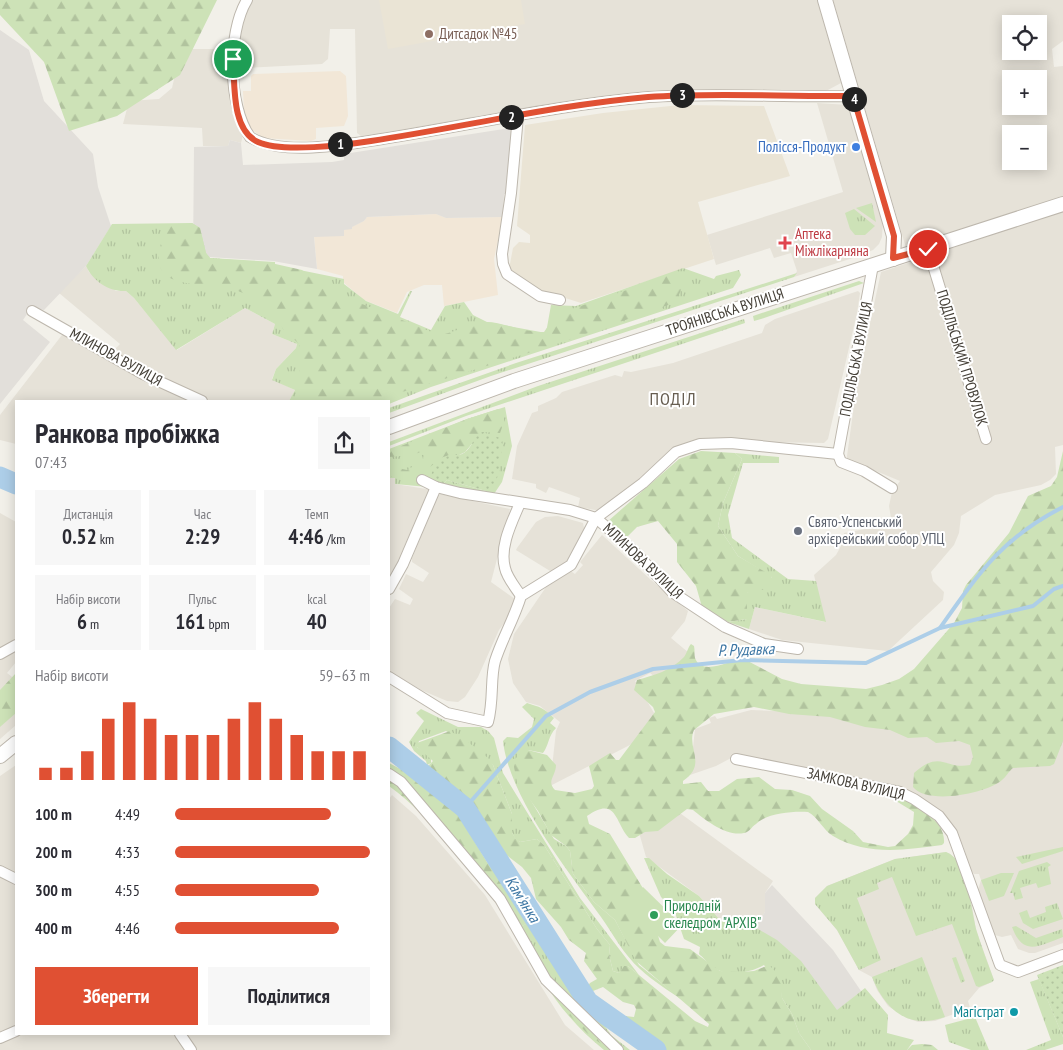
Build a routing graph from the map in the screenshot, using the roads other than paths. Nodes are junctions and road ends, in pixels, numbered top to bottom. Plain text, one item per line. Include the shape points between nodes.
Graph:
1 (247, 0) edge
2 (825, 0) edge
3 (853, 96) junction
4 (518, 116) junction
5 (1063, 204) edge
6 (928, 249) junction
7 (893, 258) junction
8 (873, 265) junction
9 (560, 300) dead end
10 (32, 311) dead end
11 (200, 400) edge
12 (390, 427) edge
13 (986, 438) dead end
14 (838, 454) junction
15 (422, 480) dead end
16 (436, 487) junction
17 (892, 488) dead end
18 (520, 503) junction
19 (596, 518) junction
20 (390, 587) edge
21 (521, 596) junction
22 (15, 646) edge
23 (798, 649) dead end
24 (0, 654) edge
25 (390, 678) edge
26 (15, 744) edge
27 (0, 756) edge
28 (736, 759) dead end
29 (390, 775) edge
30 (0, 871) edge
31 (15, 878) edge
32 (1063, 956) edge
33 (15, 1031) edge
34 (181, 1035) edge
35 (0, 1038) edge
36 (191, 1050) edge
37 (618, 1050) edge

1 - 4 street via 237,23 233,59 238,113 250,138 260,143 280,146 344,144
2 - 3 street
3 - 4 street via 689,94 583,105
3 - 7 street via 894,236
4 - 9 street via 503,264 507,274 540,296
5 - 6 street, ТРОЯНІВСЬКА ВУЛИЦЯ
6 - 7 street, ТРОЯНІВСЬКА ВУЛИЦЯ
6 - 13 street, ПОДІЛЬСЬКИЙ ПРОВУЛОК
7 - 8 street, ТРОЯНІВСЬКА ВУЛИЦЯ
8 - 12 street, ТРОЯНІВСЬКА ВУЛИЦЯ via 514,381
8 - 14 street, ПОДІЛЬСЬКА ВУЛИЦЯ
10 - 11 street, МЛИНОВА ВУЛИЦЯ via 143,374
14 - 17 street via 841,462
14 - 19 street via 730,443 700,444 676,452 643,483
15 - 16 street, МЛИНОВА ВУЛИЦЯ
16 - 18 street, МЛИНОВА ВУЛИЦЯ
16 - 20 street
18 - 19 street, МЛИНОВА ВУЛИЦЯ via 570,510
18 - 21 street via 509,528 504,555 505,569
19 - 21 street via 571,565
19 - 23 street, МЛИНОВА ВУЛИЦЯ via 634,551 672,592 725,627 764,644
21 - 25 street via 494,663 493,706 488,722 447,713
22 - 24 street
26 - 27 street
28 - 32 street, ЗАМКОВА ВУЛИЦЯ via 900,792 914,799 939,816 952,833 1000,966 1018,972
29 - 37 street via 401,782 500,899 546,980
30 - 31 street
33 - 35 street
34 - 36 street

